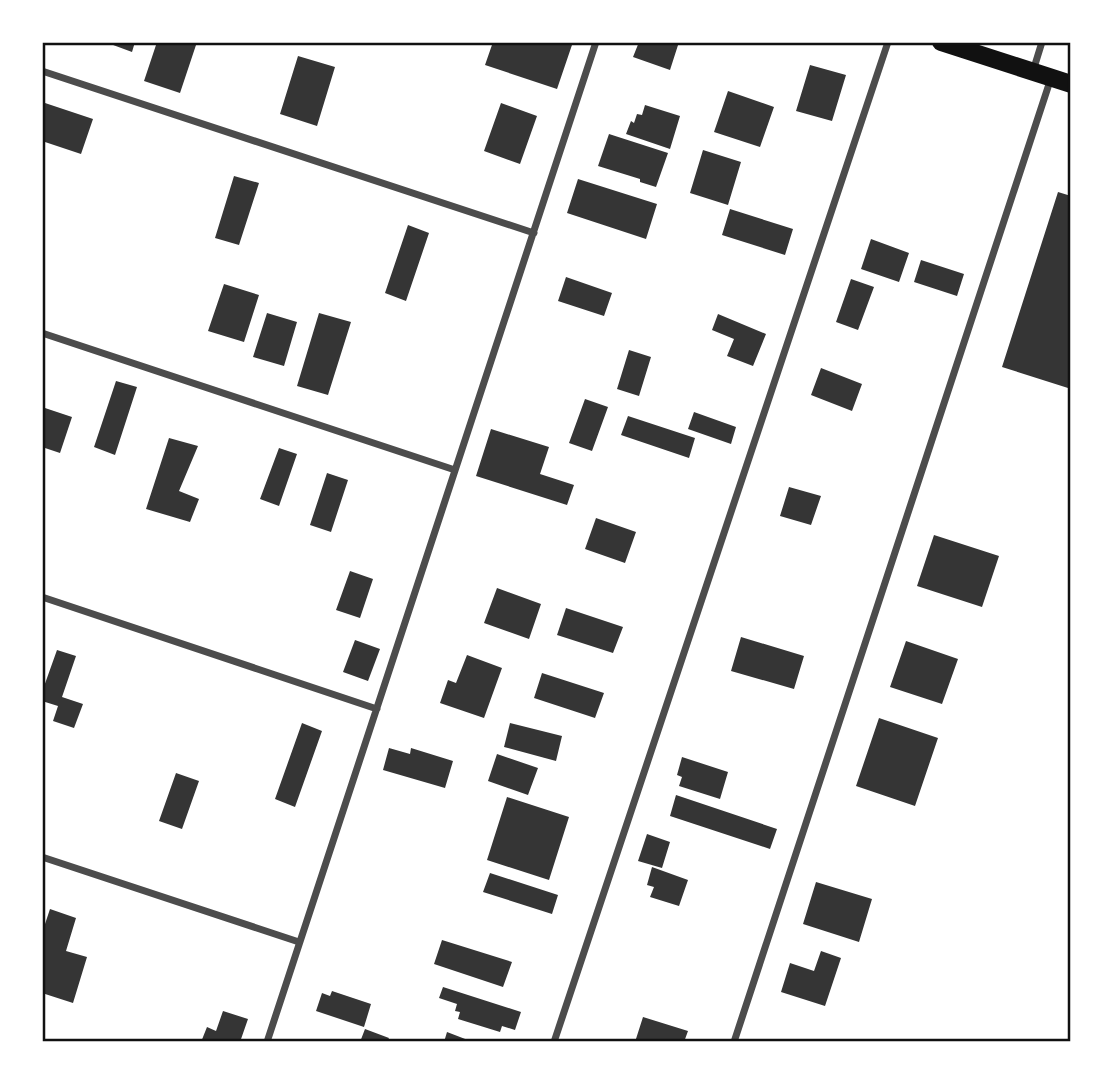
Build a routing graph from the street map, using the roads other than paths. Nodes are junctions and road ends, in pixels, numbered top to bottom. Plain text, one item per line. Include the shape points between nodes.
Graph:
1 (596, 42) edge
2 (888, 42) edge
3 (941, 42) edge
4 (1042, 42) edge
5 (42, 71) edge
6 (1033, 72) junction
7 (1051, 77) junction
8 (1071, 84) edge
9 (534, 233) junction
10 (42, 333) edge
11 (455, 470) junction
12 (42, 597) edge
13 (377, 709) junction
14 (42, 857) edge
15 (299, 942) junction
16 (267, 1042) edge
17 (554, 1042) edge
18 (734, 1042) edge

1 - 9 street
2 - 17 street
3 - 6 main road
4 - 6 street
5 - 9 street
6 - 7 main road
7 - 8 main road
7 - 18 street
9 - 11 street
10 - 11 street
11 - 13 street
12 - 13 street
13 - 15 street
14 - 15 street
15 - 16 street

